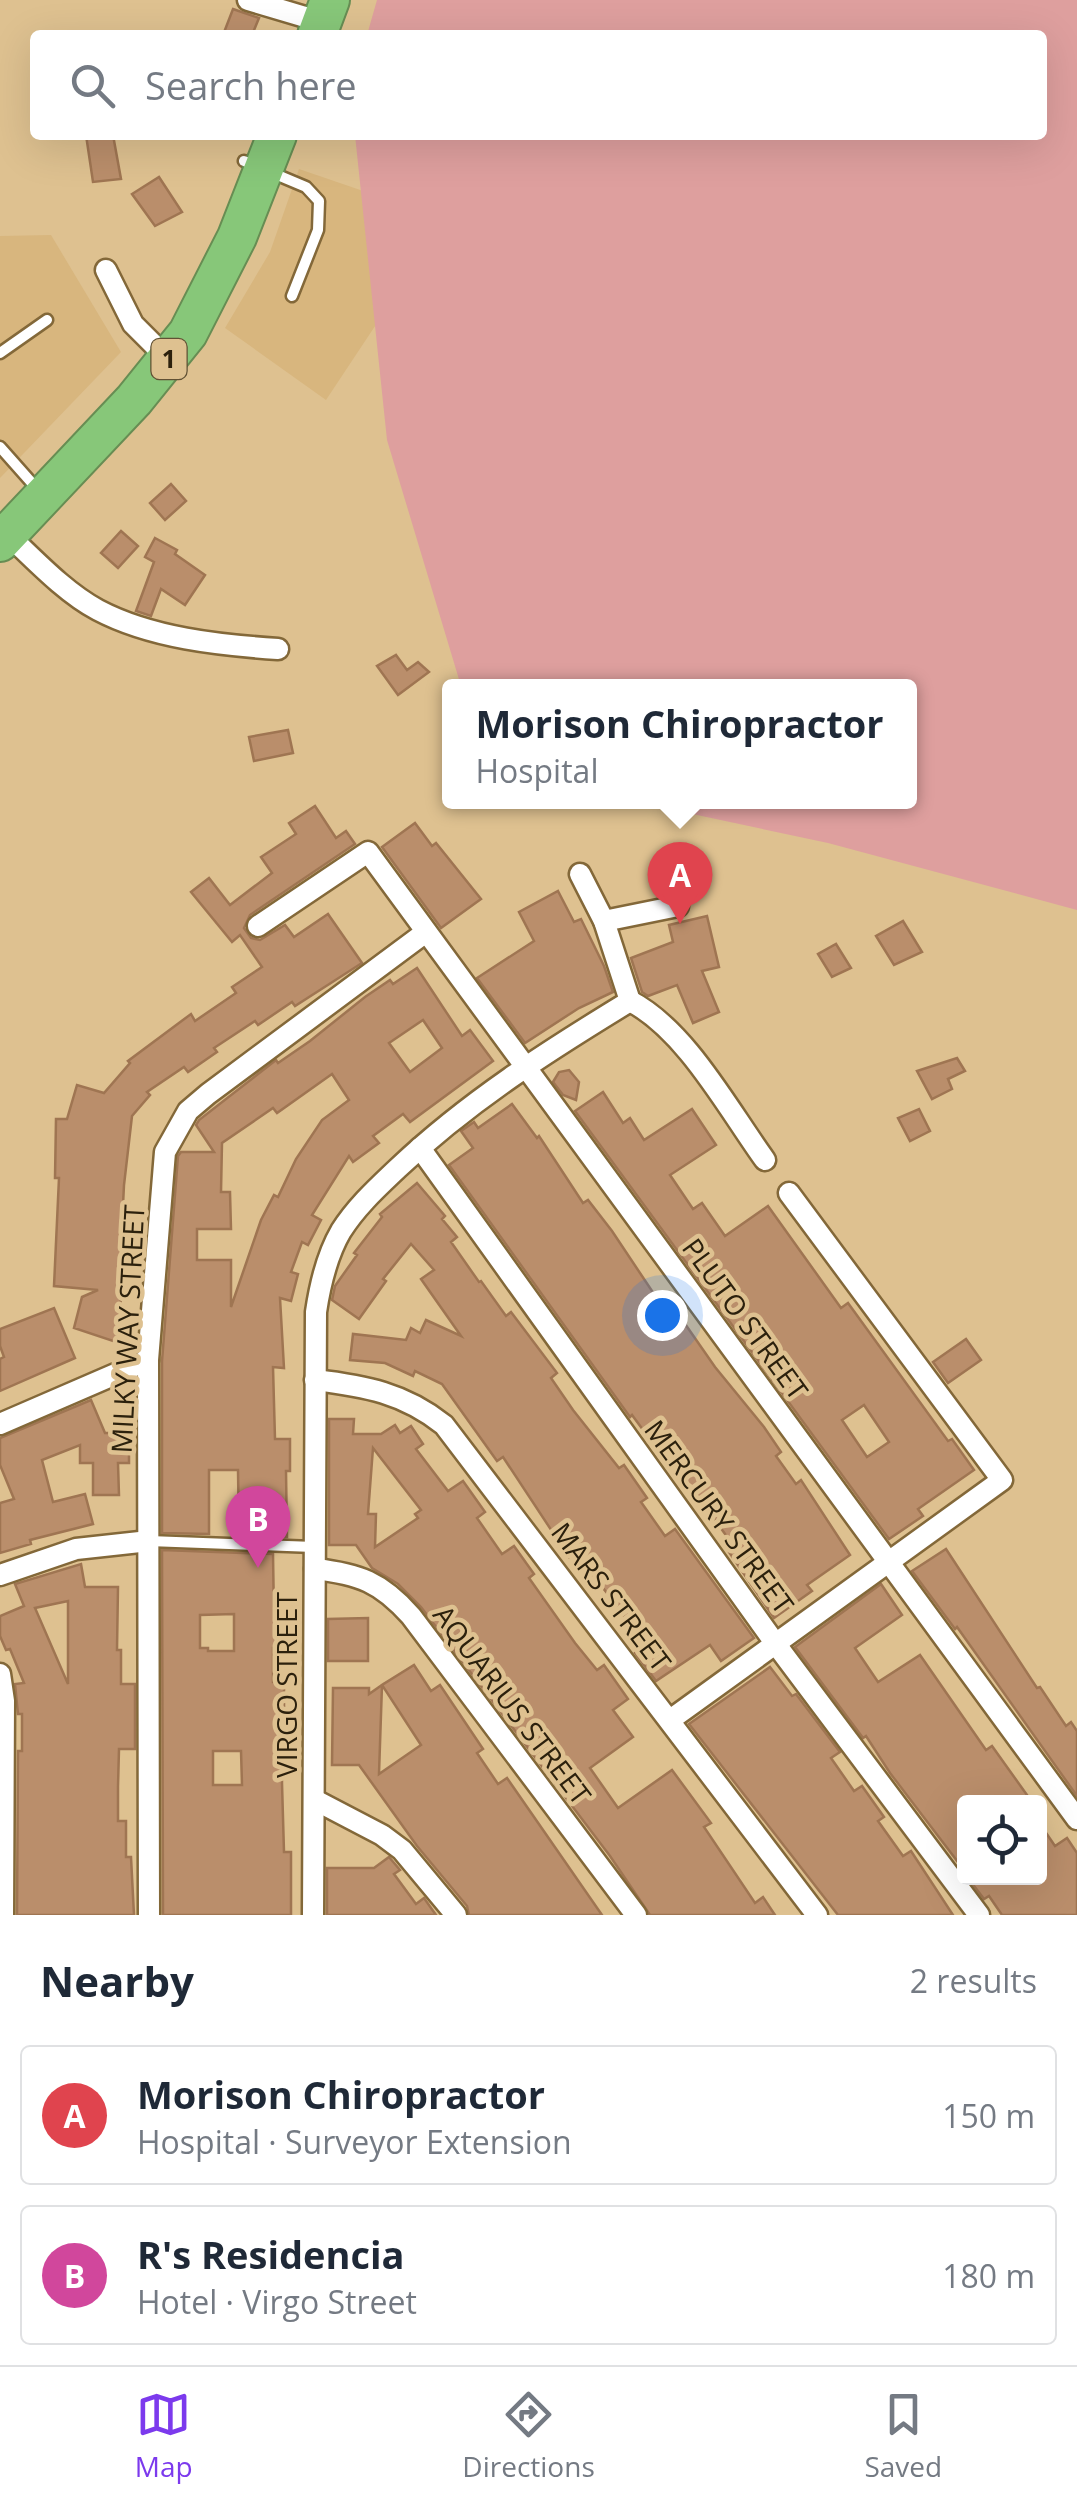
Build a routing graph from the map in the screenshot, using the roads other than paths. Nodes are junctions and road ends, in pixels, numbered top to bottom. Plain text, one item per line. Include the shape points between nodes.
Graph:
1 (248, 0) edge
2 (311, 18) edge
3 (260, 150) edge
4 (106, 270) dead end
5 (292, 296) dead end
6 (47, 320) dead end
7 (156, 347) junction
8 (0, 353) edge
9 (0, 447) edge
10 (38, 490) junction
11 (2, 530) edge
12 (278, 649) dead end
13 (580, 874) dead end
14 (678, 906) dead end
15 (604, 921) junction
16 (258, 926) dead end
17 (426, 932) junction
18 (630, 1001) junction
19 (524, 1066) junction
20 (420, 1148) junction
21 (765, 1160) dead end
22 (790, 1192) dead end
23 (148, 1360) junction
24 (316, 1380) junction
25 (0, 1424) edge
26 (149, 1541) junction
27 (314, 1547) junction
28 (890, 1561) junction
29 (315, 1569) junction
30 (0, 1575) edge
31 (775, 1643) junction
32 (0, 1674) edge
33 (670, 1720) junction
34 (315, 1800) junction
35 (1077, 1819) edge
36 (4, 1915) edge
37 (150, 1915) edge
38 (313, 1915) edge
39 (456, 1915) edge
40 (636, 1915) edge
41 (817, 1915) edge
42 (978, 1915) edge

1 - 2 street
3 - 5 lane via 320,201 318,230
3 - 7 highway, 1 via 194,288
3 - 10 highway, 1 via 230,252 188,334 134,400
4 - 7 street via 133,324
6 - 8 lane
7 - 10 highway, 1
9 - 10 lane
10 - 11 highway, 1
11 - 12 street via 98,610 166,634
13 - 15 street
14 - 15 street
15 - 18 street
16 - 17 street, PLUTO STREET via 368,852
17 - 19 street, PLUTO STREET
17 - 23 street, MILKY WAY STREET via 208,1094 176,1128 165,1152
18 - 19 street, VIRGO STREET
18 - 21 street via 674,1032
19 - 20 street, VIRGO STREET
19 - 28 street, PLUTO STREET
20 - 24 street, VIRGO STREET via 362,1202 340,1234 316,1312
20 - 31 street, MERCURY STREET
22 - 28 street via 1002,1480
23 - 25 street
23 - 26 street, MILKY WAY STREET
24 - 27 street, VIRGO STREET
24 - 33 street, MARS STREET via 401,1396 444,1424
26 - 27 lane
26 - 30 street via 76,1549
26 - 37 street, MILKY WAY STREET
27 - 29 street, VIRGO STREET
28 - 31 street
28 - 35 street, PLUTO STREET
29 - 34 street, VIRGO STREET
29 - 40 street, AQUARIUS STREET via 349,1573 390,1593
31 - 33 street
31 - 42 street, MERCURY STREET
32 - 36 street
33 - 41 street, MARS STREET
34 - 38 street, VIRGO STREET
34 - 39 street via 402,1850

